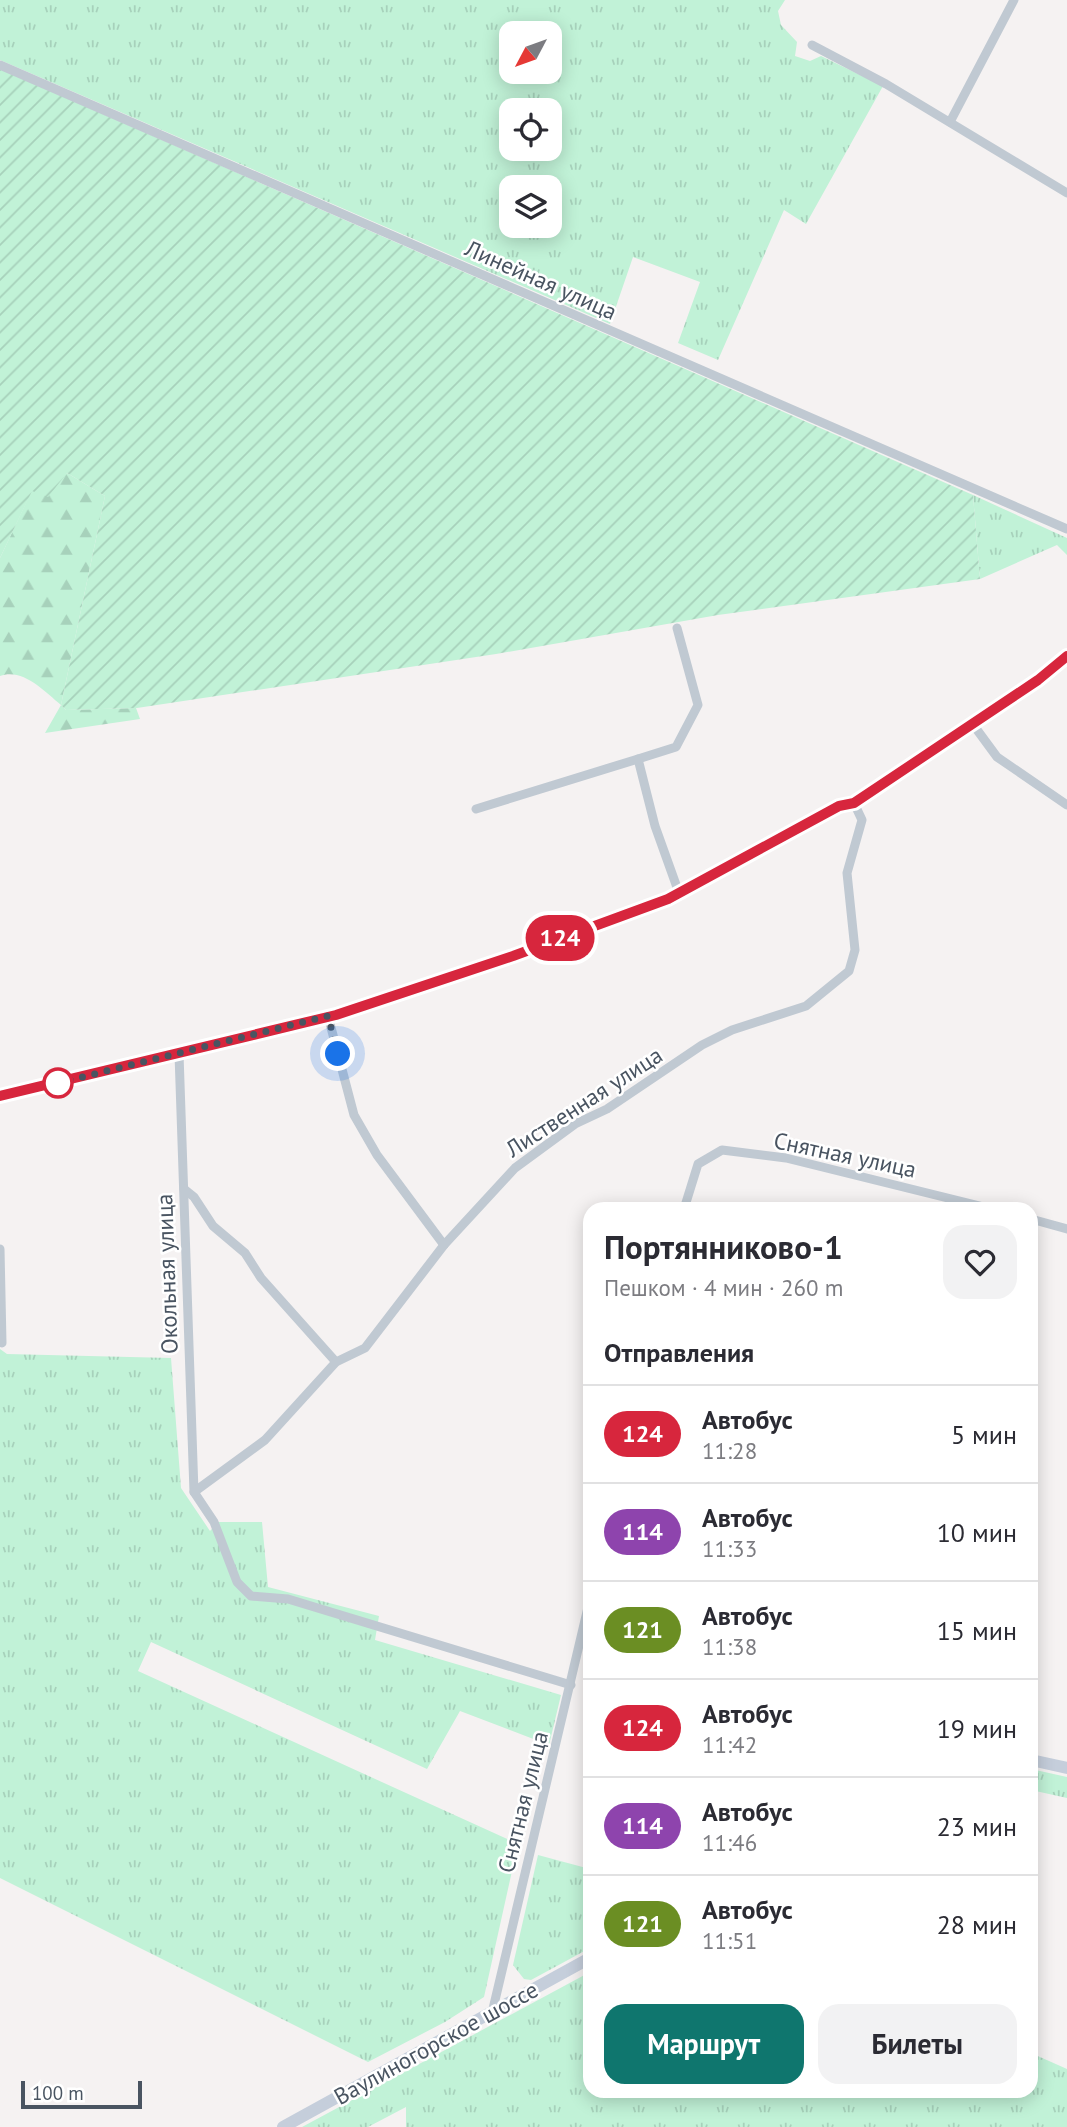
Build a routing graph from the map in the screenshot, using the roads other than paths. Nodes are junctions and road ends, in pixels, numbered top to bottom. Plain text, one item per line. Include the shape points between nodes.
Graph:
1 (1014, 0) edge
2 (812, 45) dead end
3 (0, 65) edge
4 (950, 122) junction
5 (1067, 193) edge
6 (1067, 529) edge
7 (677, 628) dead end
8 (1067, 656) edge
9 (972, 723) junction
10 (638, 759) junction
11 (854, 803) junction
12 (1067, 805) edge
13 (476, 809) dead end
14 (679, 893) junction
15 (328, 1016) junction
16 (178, 1054) junction
17 (0, 1096) edge
18 (184, 1189) junction
19 (686, 1202) edge
20 (964, 1202) edge
21 (1038, 1221) edge
22 (1067, 1229) edge
23 (444, 1245) junction
24 (0, 1249) edge
25 (2, 1343) dead end
26 (335, 1362) junction
27 (194, 1492) junction
28 (583, 1631) edge
29 (571, 1685) junction
30 (1038, 1762) edge
31 (1067, 1768) edge
32 (583, 1962) edge
33 (491, 2015) junction
34 (283, 2127) edge

1 - 4 street
2 - 4 street
3 - 6 street, Линейная улица
4 - 5 street
7 - 10 street via 698,705 676,747
8 - 9 street
9 - 11 street
9 - 12 street via 998,757
10 - 13 street
10 - 14 street
11 - 14 street via 839,806
11 - 23 street, Лиственная улица via 862,820 847,873 855,950 849,971 806,1006 732,1030 702,1045 575,1124 515,1168
14 - 15 street via 513,956
15 - 16 street
15 - 23 street via 354,1115 377,1155
16 - 17 street
16 - 18 street, Окольная улица
18 - 26 street via 213,1226 245,1253 261,1278
18 - 27 street, Окольная улица
19 - 20 street, Снятная улица via 698,1164 722,1150 786,1158
21 - 22 street
23 - 26 street, Лиственная улица via 365,1348
24 - 25 street
26 - 27 street, Лиственная улица via 265,1440
27 - 29 street via 214,1522 237,1582 251,1596 288,1599
28 - 29 street, Снятная улица
29 - 33 street, Снятная улица
30 - 31 street
32 - 33 street, Ваулиногорское шоссе
33 - 34 street, Ваулиногорское шоссе

